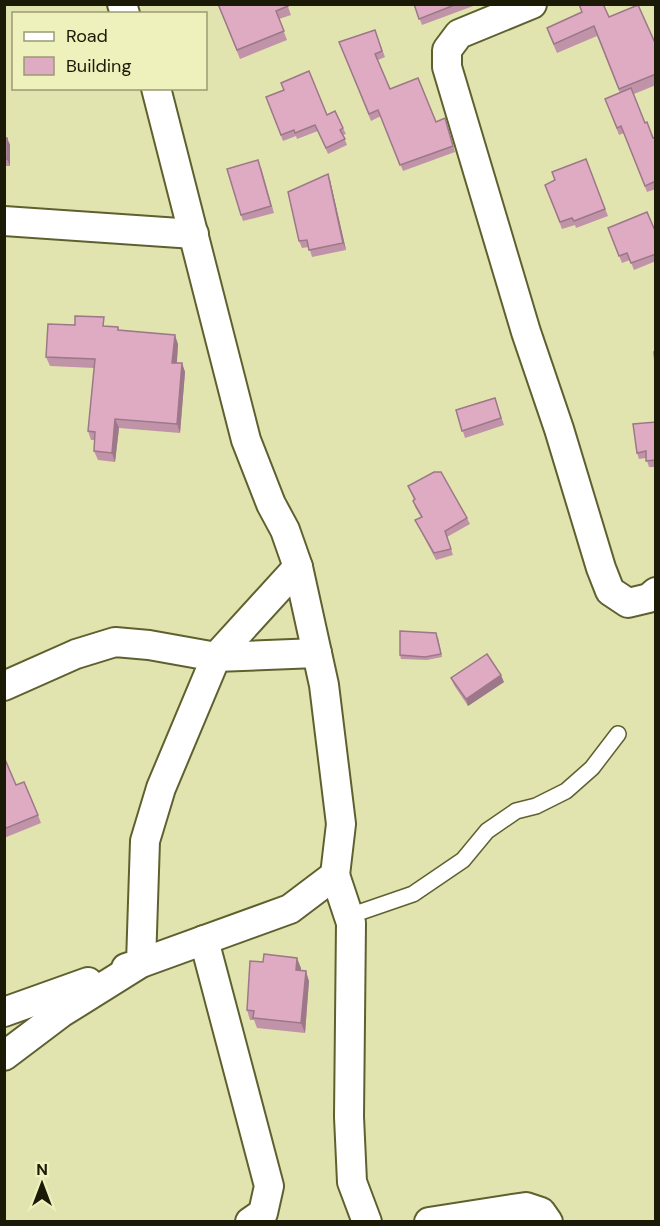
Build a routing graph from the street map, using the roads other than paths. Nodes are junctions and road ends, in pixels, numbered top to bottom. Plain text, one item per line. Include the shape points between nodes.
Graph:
1 (532, 4) edge
2 (157, 90) edge
3 (4, 221) edge
4 (194, 234) junction
5 (298, 567) junction
6 (656, 592) edge
7 (317, 653) junction
8 (216, 657) junction
9 (4, 686) edge
10 (618, 734) dead end
11 (335, 875) junction
12 (349, 916) junction
13 (204, 940) junction
14 (141, 963) junction
15 (4, 1012) edge
16 (4, 1056) edge
17 (250, 1221) edge
18 (367, 1221) edge
19 (429, 1221) edge
20 (548, 1221) edge

1 - 6 street via 459,34 447,50 447,67 526,332 610,591 628,603 649,598
2 - 4 street
3 - 4 street
4 - 5 street via 246,440
5 - 7 street
5 - 8 street
7 - 8 street
7 - 11 street via 341,824
8 - 9 street via 115,642 76,654
8 - 14 street via 161,788 145,841
10 - 12 lane via 592,768 566,791 516,811 487,831 463,860 413,894
11 - 12 street
11 - 13 street via 290,909
12 - 18 street via 352,1182
13 - 14 street
13 - 17 street via 269,1186 263,1212
14 - 15 street
14 - 16 street via 61,1013
19 - 20 street via 526,1207 541,1212

